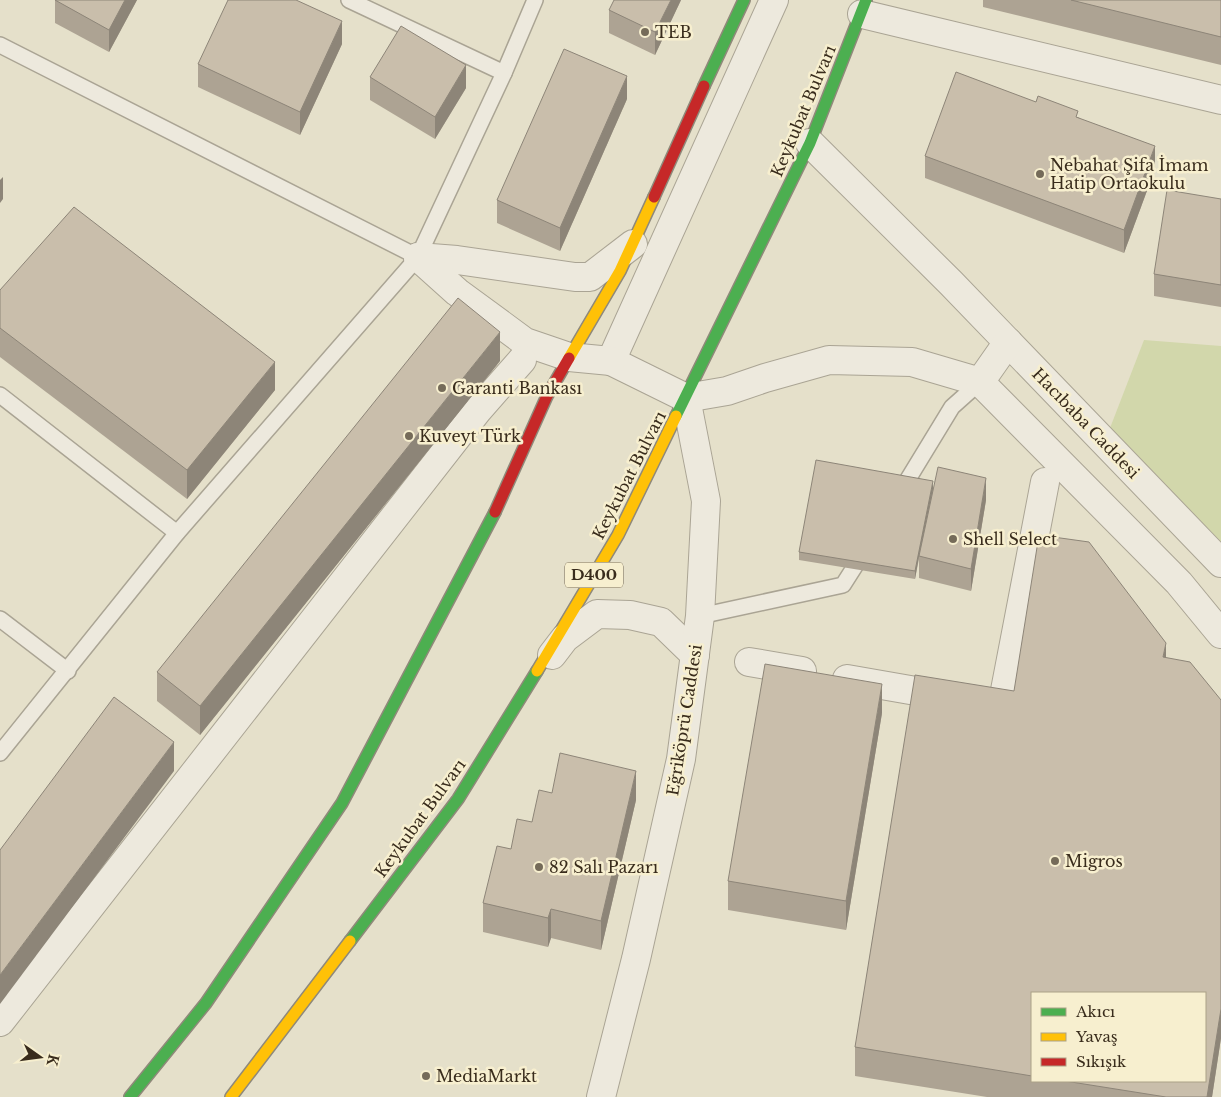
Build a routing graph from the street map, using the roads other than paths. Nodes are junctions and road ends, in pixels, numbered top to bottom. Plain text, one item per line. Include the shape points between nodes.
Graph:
1 (349, 0) edge
2 (535, 0) edge
3 (744, 0) edge
4 (774, 0) edge
5 (864, 7) edge
6 (0, 46) edge
7 (504, 74) junction
8 (1221, 100) edge
9 (810, 143) junction
10 (633, 244) junction
11 (418, 257) junction
12 (1008, 342) junction
13 (569, 357) junction
14 (522, 360) dead end
15 (611, 361) junction
16 (980, 382) junction
17 (0, 395) edge
18 (686, 398) junction
19 (1045, 482) dead end
20 (890, 509) edge
21 (177, 533) junction
22 (869, 543) edge
23 (1221, 563) edge
24 (700, 616) junction
25 (0, 619) edge
26 (1221, 634) edge
27 (695, 655) junction
28 (749, 662) dead end
29 (68, 671) junction
30 (518, 703) junction
31 (0, 753) edge
32 (0, 1022) edge
33 (130, 1097) edge
34 (231, 1097) edge
35 (601, 1097) edge

1 - 7 lane
2 - 7 lane
3 - 10 highway
4 - 15 street
5 - 8 street
5 - 9 highway, Keykubat Bulvarı / D400
6 - 11 lane
7 - 11 lane
9 - 12 street, Hacıbaba Caddesi
9 - 18 highway, Keykubat Bulvarı / D400
10 - 11 street via 590,277
10 - 13 highway
11 - 13 street via 457,292 525,342
11 - 21 lane
12 - 16 street
12 - 23 street, Hacıbaba Caddesi
13 - 15 street
13 - 33 highway via 547,396 492,519 342,803 206,1003
14 - 32 street via 472,418
15 - 18 street
16 - 18 street via 912,362 829,360 727,391
16 - 20 lane via 952,408
16 - 26 street via 1179,584
17 - 21 lane
18 - 24 street, Eğriköprü Caddesi via 706,502
18 - 30 highway, Keykubat Bulvarı / D400 via 618,535
19 - 28 street via 1002,706
21 - 29 lane
22 - 24 lane via 843,586
24 - 27 street, Eğriköprü Caddesi
25 - 29 lane
27 - 30 street via 660,622 630,615 598,614 565,638
27 - 35 street, Eğriköprü Caddesi via 681,759
29 - 31 lane
30 - 34 highway, Keykubat Bulvarı / D400 via 458,799

